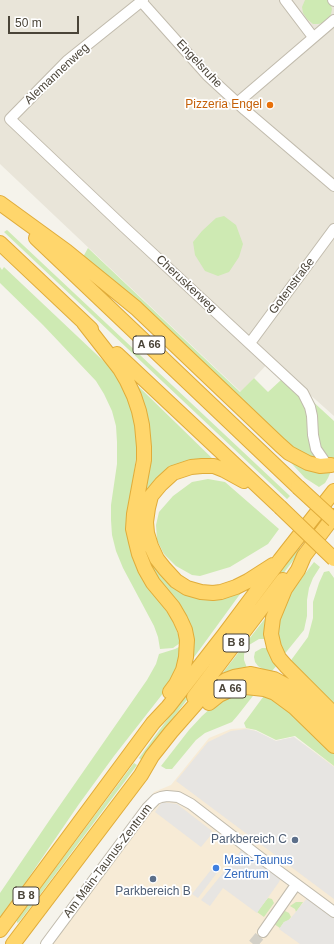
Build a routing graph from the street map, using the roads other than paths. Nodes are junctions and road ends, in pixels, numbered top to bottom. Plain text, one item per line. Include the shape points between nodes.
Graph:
1 (285, 0) edge
2 (142, 1) edge
3 (334, 20) edge
4 (313, 37) junction
5 (237, 103) junction
6 (10, 119) joint
7 (334, 186) edge
8 (0, 204) edge
9 (334, 229) edge
10 (0, 243) edge
11 (84, 323) junction
12 (250, 343) junction
13 (331, 465) joint
14 (334, 491) edge
15 (280, 507) junction
16 (334, 516) edge
17 (334, 520) edge
18 (304, 556) junction
19 (334, 559) edge
20 (280, 560) junction
21 (334, 714) edge
22 (153, 723) junction
23 (334, 730) edge
24 (171, 732) junction
25 (334, 746) edge
26 (141, 775) junction
27 (293, 889) dead end
28 (334, 912) edge
29 (0, 930) edge
30 (263, 932) tunnel mouth
31 (13, 944) edge
32 (46, 944) edge

1 - 4 street
2 - 5 street, Engelsruhe via 207,75
2 - 6 street, Alemannenweg via 67,61
3 - 4 street
4 - 5 street
5 - 7 street, Engelsruhe
6 - 12 street, Cheruskerweg
8 - 13 highway via 66,251 136,308 289,453 308,463
8 - 17 highway, A 66, bridge
9 - 12 street, Gotenstraße
10 - 11 highway, A 66
11 - 15 highway, A 66
11 - 22 highway via 120,369 134,396 142,425 144,460 133,529 145,569 180,619 187,640 183,670
12 - 13 street, Cheruskerweg via 306,397 312,416 316,449 325,462
14 - 20 highway, B 8
15 - 19 highway, A 66, bridge
15 - 20 highway via 224,470 214,466 192,467 173,473 161,484 152,496 146,522 151,546 165,570 187,588 201,592 221,592 236,587
16 - 18 highway, B 8
18 - 21 highway via 285,589 273,618 274,647 286,666
18 - 24 highway, B 8 via 181,715
20 - 22 highway, B 8 via 168,708
22 - 29 highway, B 8
23 - 24 highway, A 66 via 287,686 274,679 251,674 234,677 220,684 200,700
24 - 26 highway, B 8
25 - 26 highway, A 66 via 294,707 275,693 256,688 234,688 206,705 190,720 157,762
26 - 31 highway, B 8
27 - 30 street
28 - 32 street, Am Main-Taunus-Zentrum via 191,804 178,797 167,796 156,799 148,808

